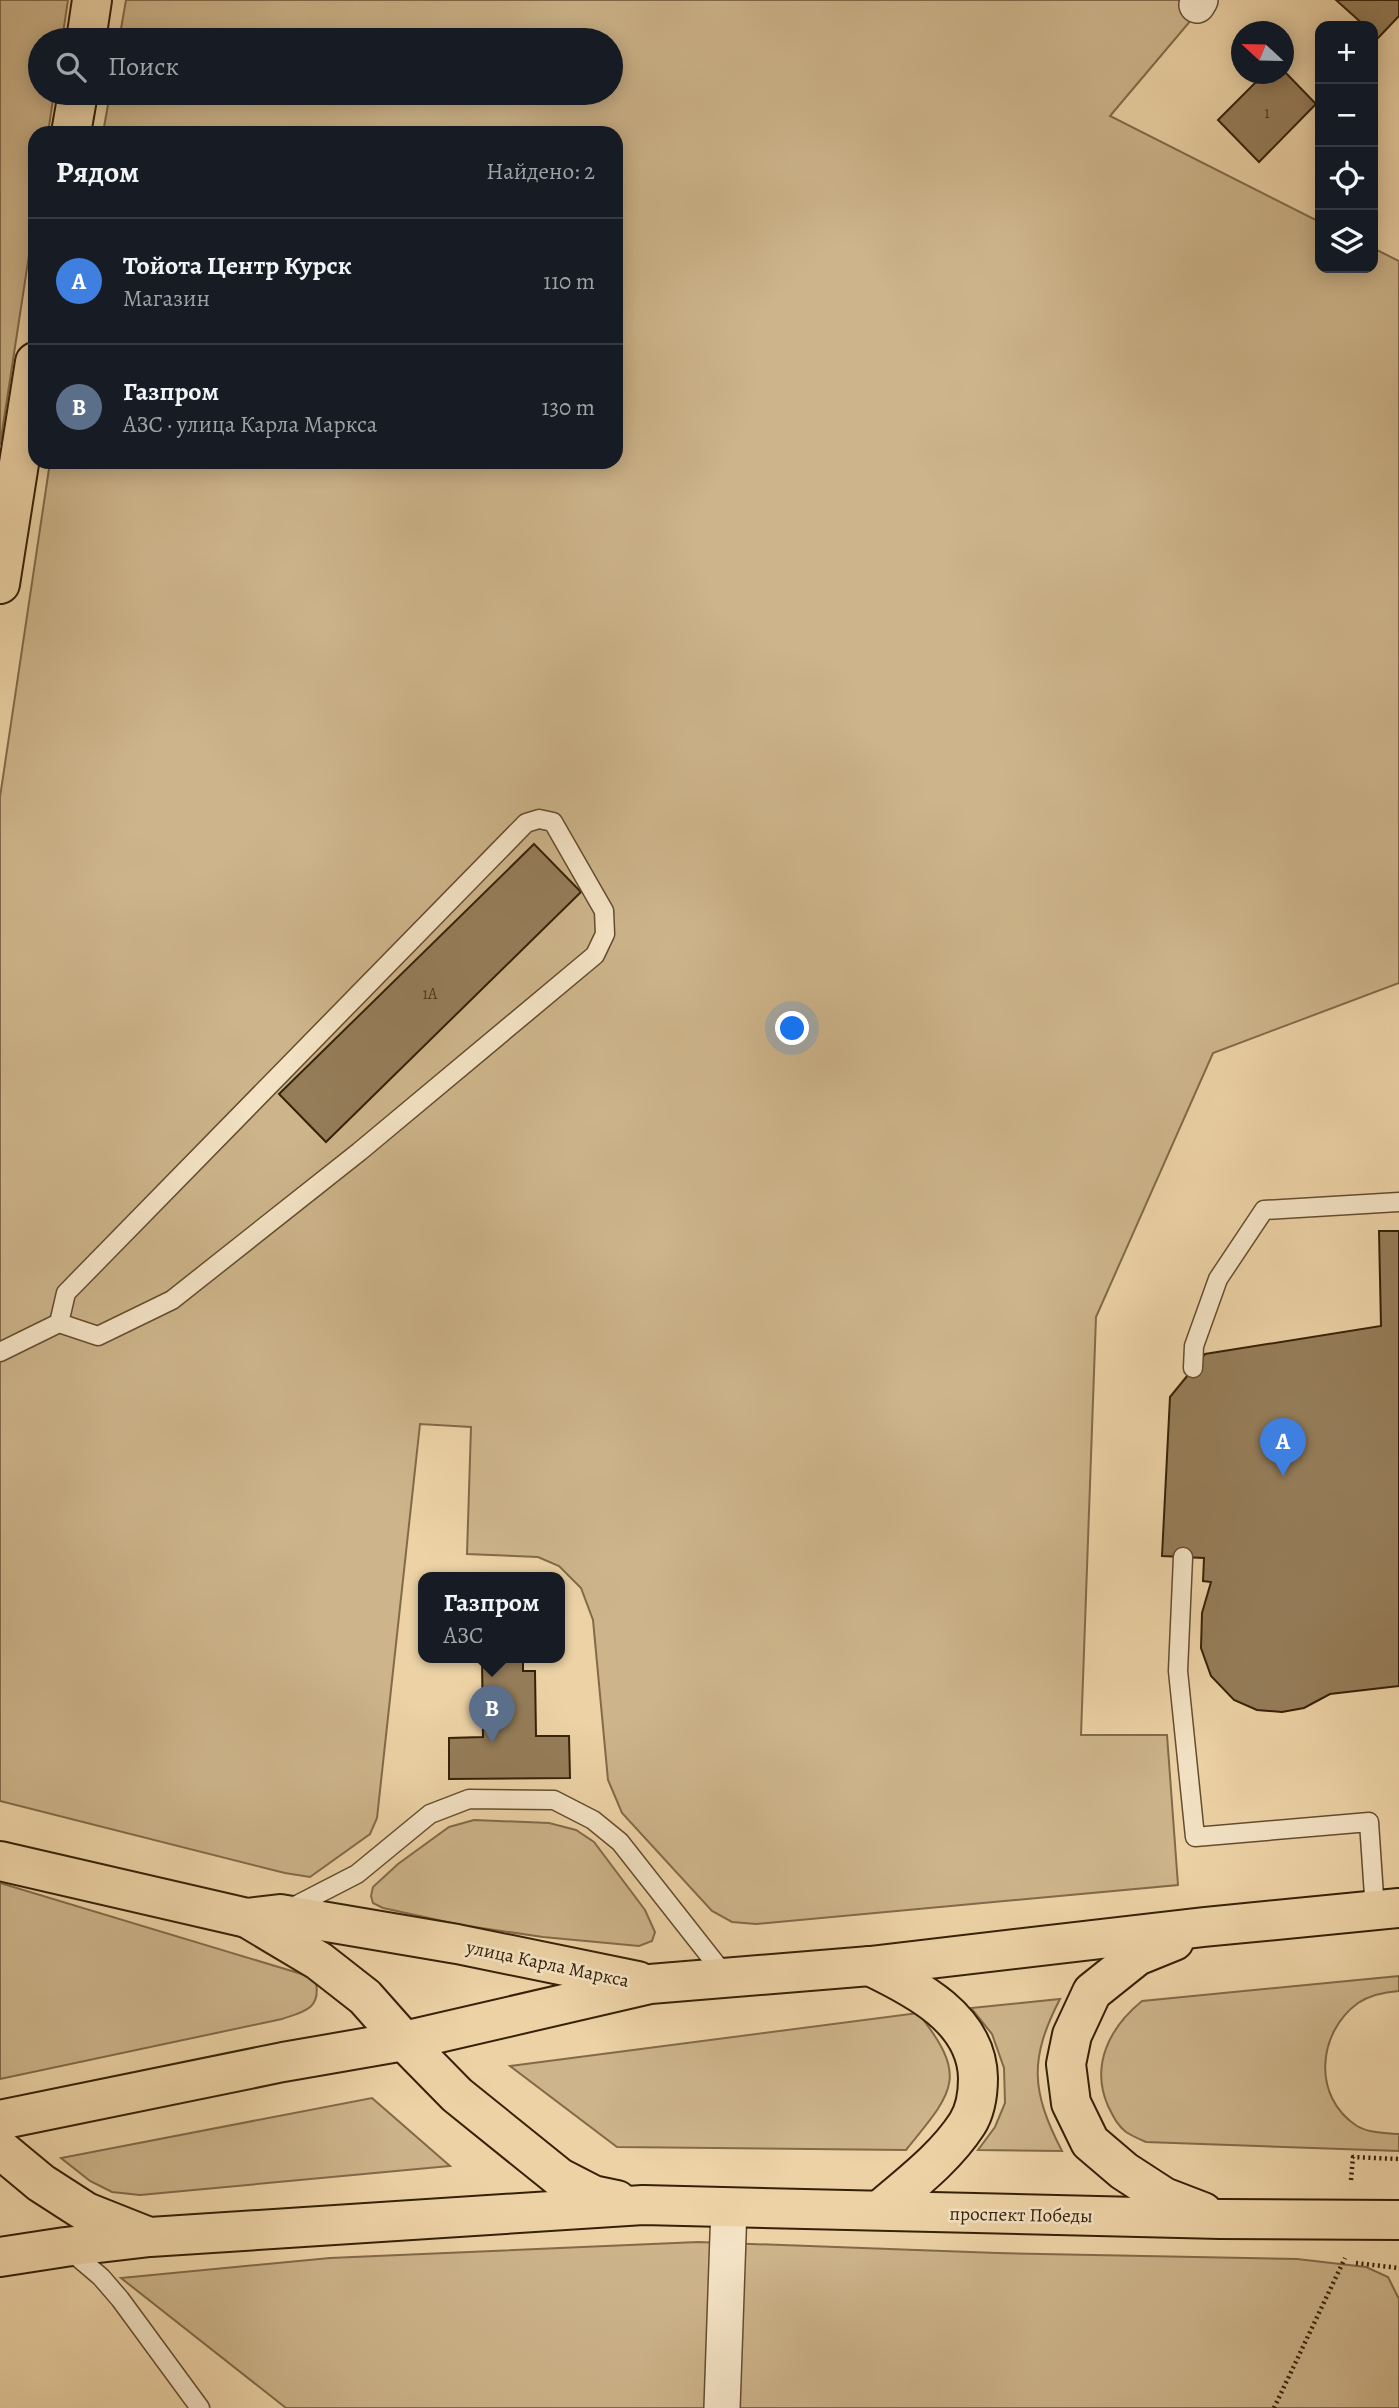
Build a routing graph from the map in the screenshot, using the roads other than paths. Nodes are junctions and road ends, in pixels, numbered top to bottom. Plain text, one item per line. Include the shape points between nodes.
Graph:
1 (92, 0) edge
2 (88, 28) edge
3 (76, 105) edge
4 (72, 126) edge
5 (28, 406) edge
6 (0, 584) edge
7 (1399, 1202) edge
8 (59, 1323) junction
9 (0, 1352) edge
10 (1193, 1368) dead end
11 (1183, 1557) dead end
12 (0, 1861) edge
13 (1387, 1909) edge
14 (264, 1916) junction
15 (1205, 1927) junction
16 (870, 1966) junction
17 (727, 1978) junction
18 (650, 1984) junction
19 (404, 2041) junction
20 (0, 2120) edge
21 (0, 2149) edge
22 (643, 2205) junction
23 (729, 2207) junction
24 (880, 2210) junction
25 (1220, 2219) junction
26 (1399, 2220) edge
27 (150, 2238) junction
28 (65, 2247) junction
29 (0, 2257) edge
30 (200, 2408) edge
31 (722, 2408) edge

1 - 2 main road
3 - 4 main road
5 - 6 main road
7 - 10 lane via 1264,1210 1219,1279 1194,1346
8 - 8 lane via 66,1293 497,852 526,823 553,822 604,911 605,934 595,955 359,1152 172,1300 98,1336
8 - 9 lane
11 - 13 lane via 1178,1671 1195,1837 1369,1822
12 - 14 main road, улица Карла Маркса
13 - 15 main road
14 - 17 lane via 357,1874 430,1814 469,1799 554,1800 593,1820 620,1842
14 - 18 main road, улица Карла Маркса via 457,1944
14 - 19 main road via 365,1997
15 - 16 main road
15 - 25 main road via 1137,1956 1092,1992 1072,2035 1066,2064 1071,2103 1090,2142 1164,2197
16 - 17 main road
16 - 24 main road via 912,1988 953,2020 978,2065 978,2098 967,2123 940,2156
17 - 18 main road
18 - 19 main road, улица Карла Маркса
19 - 20 main road, улица Карла Маркса
19 - 22 main road via 457,2095 560,2178 593,2195
21 - 27 main road via 86,2212
22 - 23 main road, проспект Победы
22 - 27 main road
23 - 24 main road, проспект Победы
23 - 31 street
24 - 25 main road, проспект Победы
25 - 26 main road, проспект Победы
27 - 28 main road
28 - 29 main road
28 - 30 lane via 120,2299

